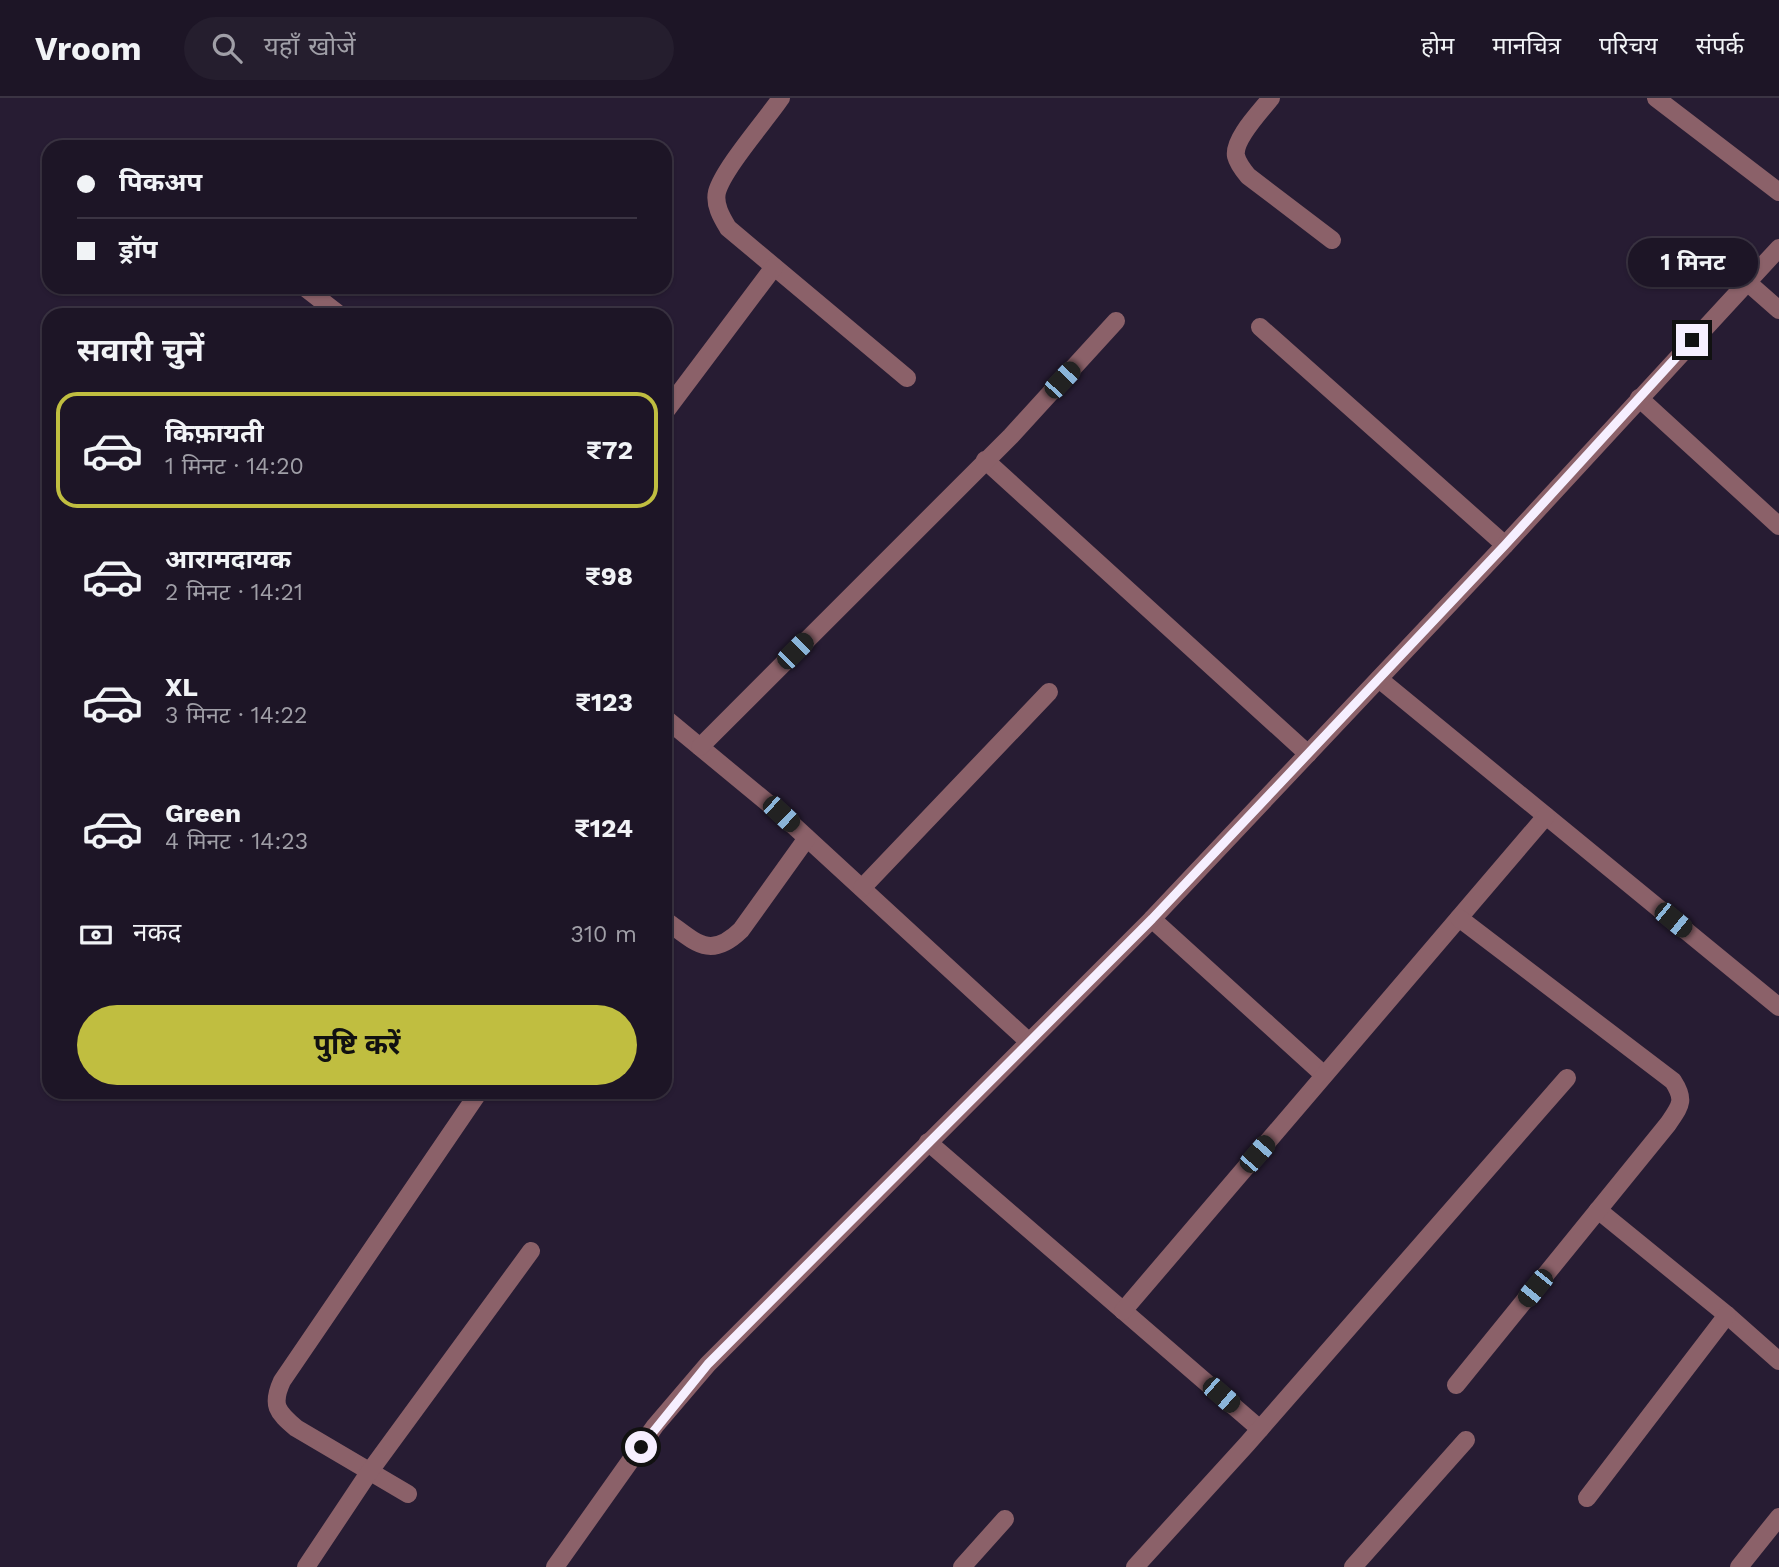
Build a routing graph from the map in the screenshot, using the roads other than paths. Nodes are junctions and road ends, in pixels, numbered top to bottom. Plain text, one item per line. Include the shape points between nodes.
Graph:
1 (781, 98) edge
2 (1271, 98) edge
3 (1656, 98) edge
4 (1779, 192) edge
5 (1332, 240) dead end
6 (1779, 248) edge
7 (774, 267) junction
8 (1746, 281) junction
9 (313, 294) edge
10 (331, 308) edge
11 (1779, 310) edge
12 (1116, 321) dead end
13 (1260, 327) dead end
14 (907, 378) dead end
15 (1639, 398) junction
16 (672, 403) edge
17 (985, 460) junction
18 (1779, 526) edge
19 (1505, 545) junction
20 (1378, 679) junction
21 (1049, 692) dead end
22 (672, 724) edge
23 (700, 747) junction
24 (1308, 754) junction
25 (1546, 816) junction
26 (807, 838) junction
27 (862, 888) junction
28 (1459, 918) junction
29 (1152, 919) junction
30 (672, 925) edge
31 (1779, 1007) edge
32 (1029, 1042) junction
33 (1324, 1075) junction
34 (1567, 1078) dead end
35 (474, 1099) edge
36 (928, 1142) junction
37 (1598, 1210) junction
38 (531, 1251) dead end
39 (1123, 1311) junction
40 (1727, 1315) junction
41 (1779, 1361) edge
42 (1456, 1385) dead end
43 (1260, 1429) junction
44 (1466, 1440) dead end
45 (370, 1471) junction
46 (408, 1494) dead end
47 (1587, 1498) dead end
48 (1779, 1517) edge
49 (1005, 1519) dead end
50 (1355, 1566) edge
51 (306, 1567) edge
52 (555, 1567) edge
53 (962, 1567) edge
54 (1135, 1567) edge
55 (1739, 1567) edge

1 - 7 street via 716,194 728,228
2 - 5 street via 1240,139 1239,165
3 - 4 street
6 - 8 street
7 - 14 street
7 - 16 street
8 - 11 street
8 - 15 street
9 - 10 street
12 - 17 street
13 - 19 street
15 - 18 street
15 - 19 street
17 - 23 street
17 - 24 street
19 - 20 street
20 - 24 street
20 - 25 street
21 - 27 street
22 - 23 street
23 - 26 street
24 - 29 street
25 - 28 street
25 - 31 street
26 - 27 street
26 - 30 street via 728,943 709,947
27 - 32 street
28 - 33 street
28 - 37 street via 1673,1082 1681,1093 1680,1106
29 - 32 street
29 - 33 street
32 - 36 street
33 - 39 street
34 - 43 street
35 - 45 street via 276,1394 281,1415
36 - 39 street
36 - 52 street via 708,1364 655,1426
37 - 40 street
37 - 42 street
38 - 45 street
39 - 43 street
40 - 41 street
40 - 47 street
43 - 54 street
44 - 50 street
45 - 46 street
45 - 51 street
48 - 55 street
49 - 53 street

